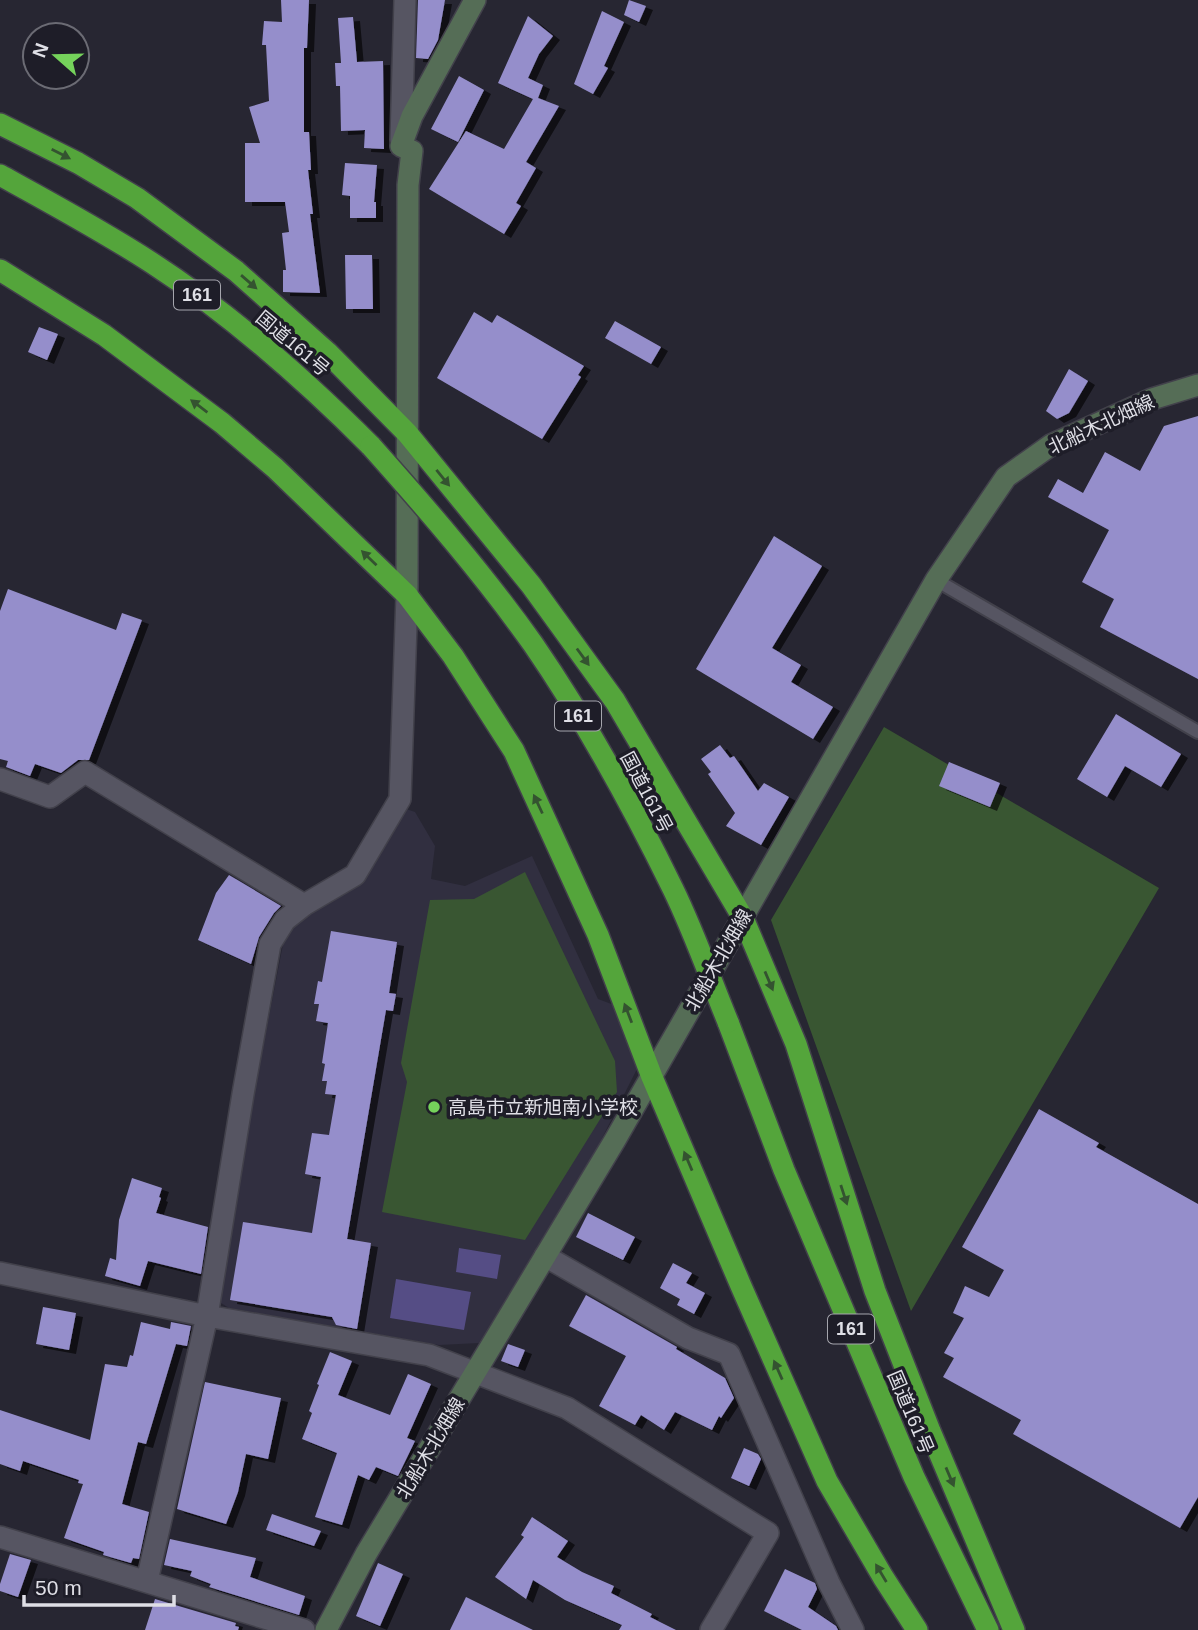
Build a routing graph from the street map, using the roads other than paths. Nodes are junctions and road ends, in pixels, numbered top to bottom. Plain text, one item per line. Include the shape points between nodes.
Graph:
1 (405, 0) edge
2 (475, 0) edge
3 (0, 124) edge
4 (401, 146) junction
5 (0, 175) edge
6 (0, 270) edge
7 (1198, 385) edge
8 (407, 433) junction
9 (936, 580) junction
10 (407, 595) junction
11 (1198, 732) edge
12 (0, 779) edge
13 (304, 905) junction
14 (743, 918) junction
15 (652, 1077) junction
16 (545, 1256) junction
17 (0, 1273) edge
18 (207, 1316) junction
19 (475, 1374) junction
20 (0, 1537) edge
21 (147, 1581) junction
22 (304, 1630) edge
23 (326, 1630) edge
24 (711, 1630) edge
25 (853, 1630) edge
26 (918, 1630) edge
27 (988, 1630) edge
28 (1014, 1630) edge

1 - 4 street
2 - 4 main road via 412,116
3 -> 8 highway via 137,198 236,271 327,352
4 - 8 main road via 412,151
5 - 27 highway, 国道161号 / 161, bridge via 174,278 295,372 371,446 437,520 533,645 618,784 674,891 784,1170 914,1477
10 -> 6 highway via 222,423 104,335
7 - 9 main road, 北船木北畑線 via 1152,399 1051,445 1006,477
8 - 10 main road
8 -> 14 highway via 531,585 615,701
9 - 11 lane
9 - 14 main road, 北船木北畑線
10 - 13 street via 400,799 355,875
15 -> 10 highway via 598,935 514,751
12 - 13 street via 50,797 85,772
13 - 18 street via 285,920 270,944
14 - 15 main road, 北船木北畑線
14 -> 28 highway via 796,1044 875,1292
15 - 16 main road, 北船木北畑線
26 -> 15 highway via 827,1481
16 - 19 main road, 北船木北畑線
16 - 25 street via 688,1338 729,1354
17 - 18 street
18 - 19 street via 429,1355
18 - 21 street
19 - 23 main road, 北船木北畑線 via 366,1554
19 - 24 street via 567,1408 768,1533
20 - 21 street
21 - 22 street

